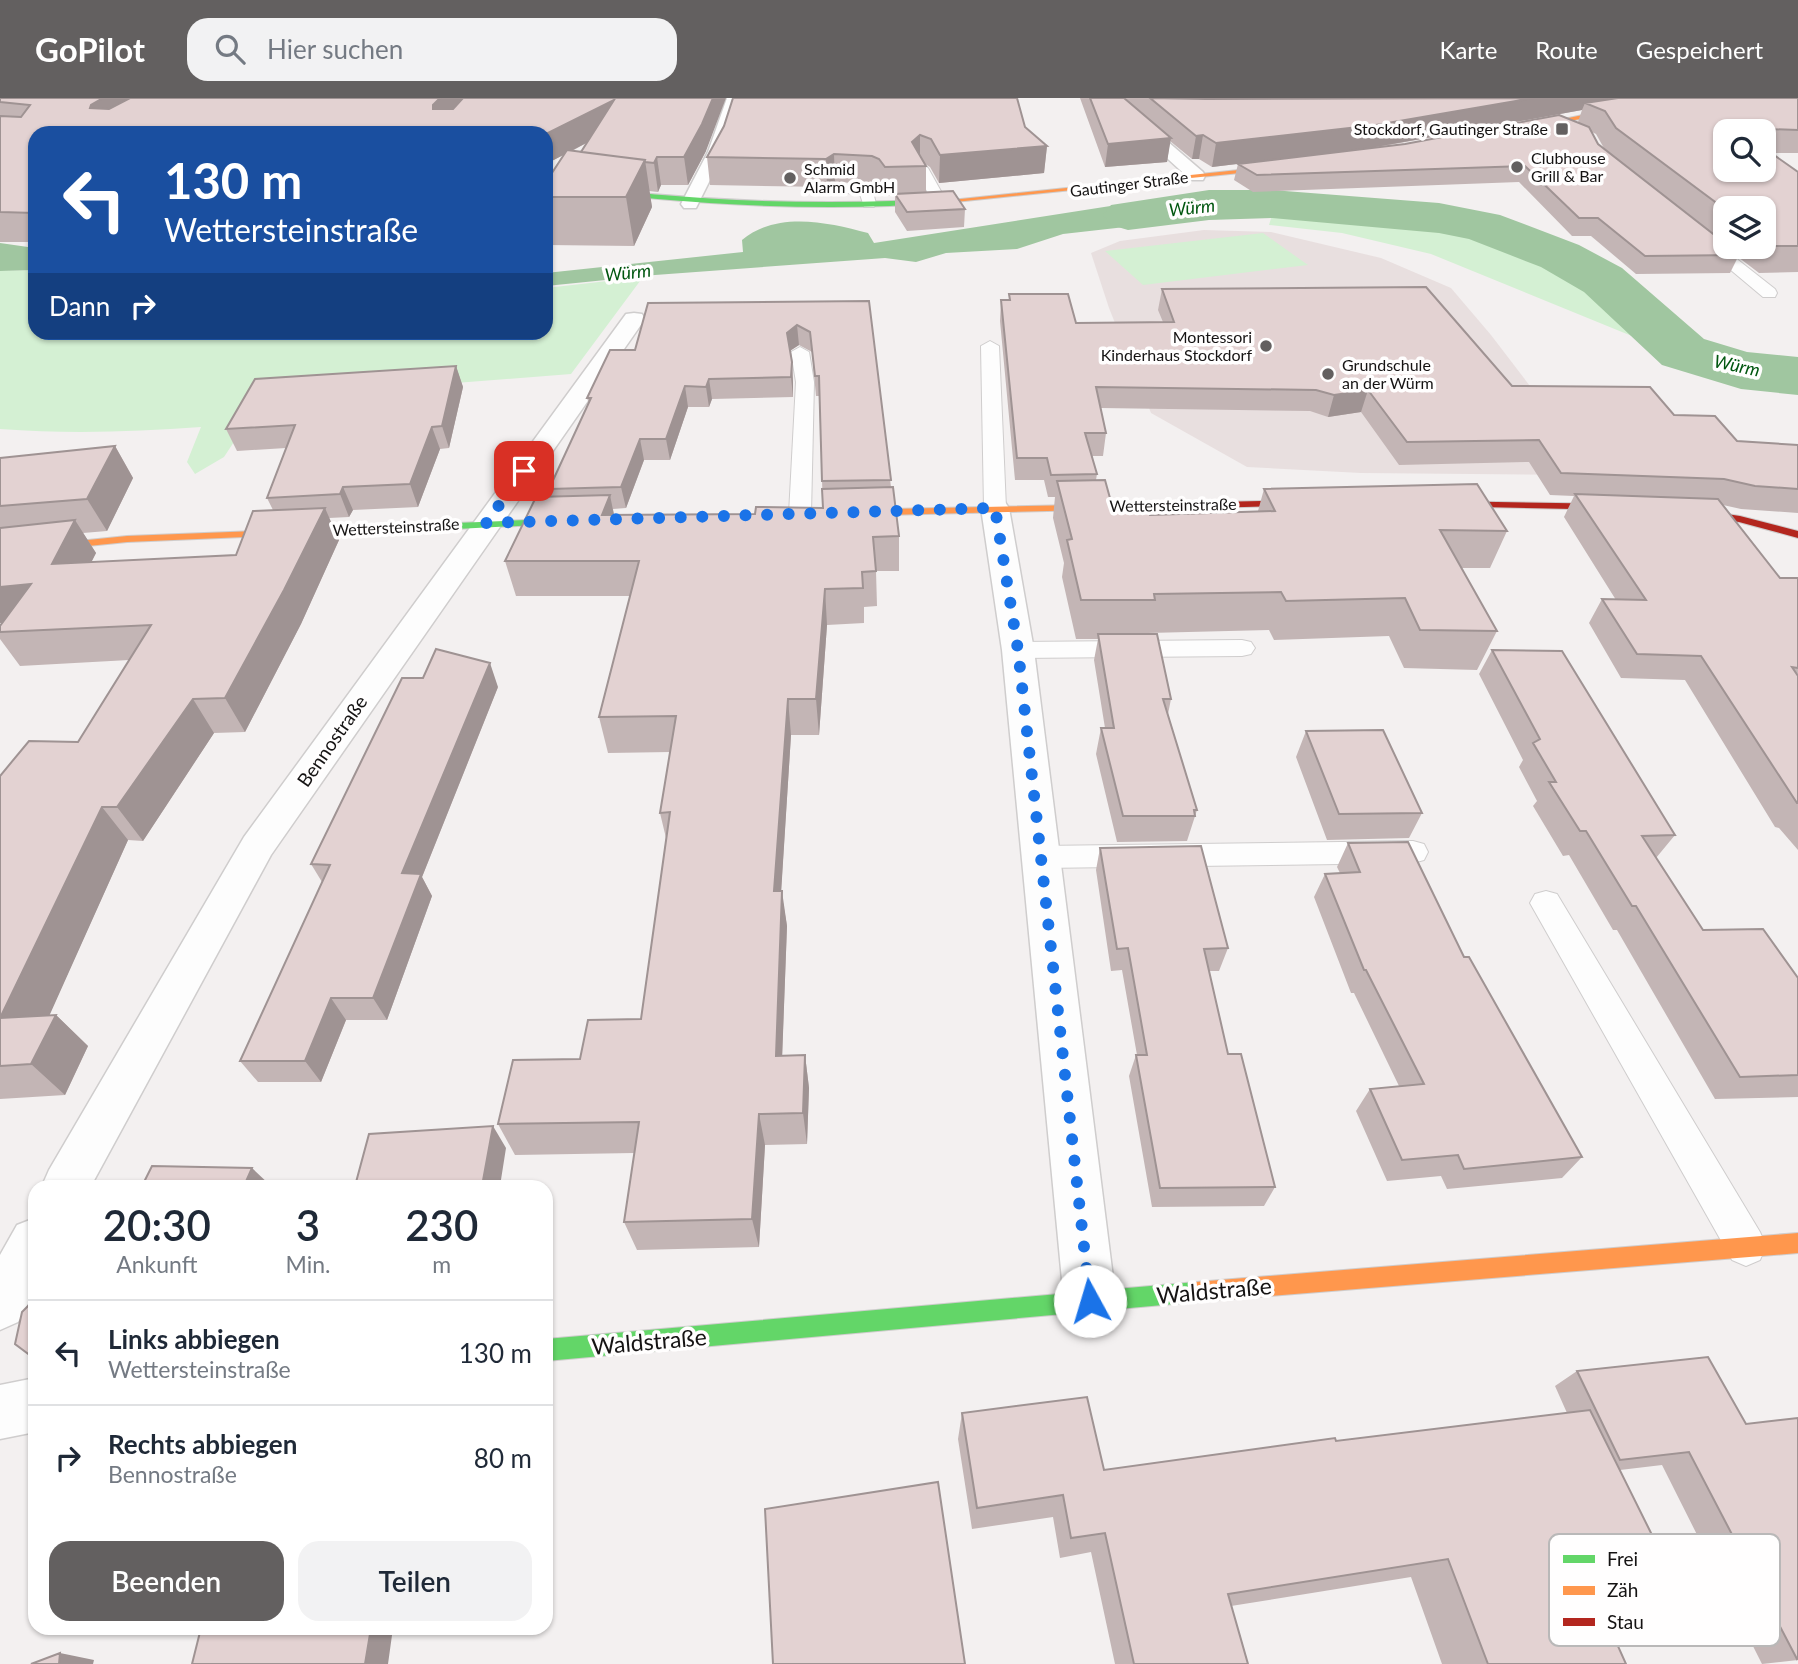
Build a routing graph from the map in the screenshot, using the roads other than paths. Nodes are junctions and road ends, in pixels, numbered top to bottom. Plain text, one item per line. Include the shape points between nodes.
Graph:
1 (734, 98) edge
2 (1108, 98) edge
3 (1607, 98) edge
4 (1707, 98) edge
5 (1666, 100) edge
6 (1626, 108) junction
7 (1552, 122) junction
8 (1503, 132) edge
9 (1580, 134) edge
10 (1304, 165) edge
11 (921, 168) edge
12 (1197, 176) junction
13 (553, 185) edge
14 (835, 190) edge
15 (940, 201) junction
16 (690, 204) junction
17 (869, 204) junction
18 (1699, 225) edge
19 (1769, 293) dead end
20 (634, 319) dead end
21 (990, 346) dead end
22 (800, 352) edge
23 (1335, 503) edge
24 (1419, 504) edge
25 (995, 508) junction
26 (1643, 508) edge
27 (1670, 510) edge
28 (807, 514) joint
29 (595, 520) edge
30 (486, 523) junction
31 (1798, 535) edge
32 (0, 552) edge
33 (1242, 648) dead end
34 (1018, 650) junction
35 (1413, 852) edge
36 (1041, 858) junction
37 (1546, 903) dead end
38 (69, 1180) edge
39 (1798, 1243) edge
40 (1746, 1246) junction
41 (28, 1254) edge
42 (1090, 1301) junction
43 (0, 1304) edge
44 (553, 1350) edge
45 (28, 1406) edge
46 (0, 1412) edge

1 - 16 street via 716,152
2 - 12 street
3 - 6 lane
4 - 5 street
5 - 6 street
6 - 7 street
7 - 8 street
7 - 9 lane
10 - 12 street, Gautinger Straße
11 - 15 lane
12 - 15 street, Gautinger Straße
13 - 16 street, Gautinger Straße
14 - 17 lane via 867,190
15 - 17 street, Gautinger Straße
16 - 17 street, Gautinger Straße
18 - 19 lane
20 - 30 street, Bennostraße
21 - 25 lane
22 - 28 lane via 805,382
23 - 25 street, Wettersteinstraße
24 - 26 street
25 - 28 street, Wettersteinstraße
25 - 34 street
27 - 31 street via 1710,512
29 - 30 street, Wettersteinstraße
30 - 32 street, Wettersteinstraße via 127,539
30 - 38 street, Bennostraße via 257,847
33 - 34 lane
34 - 36 street
35 - 36 lane
36 - 42 street
37 - 40 lane
39 - 40 street, Waldstraße
40 - 42 street, Waldstraße
41 - 43 street
42 - 44 street, Waldstraße
45 - 46 street

